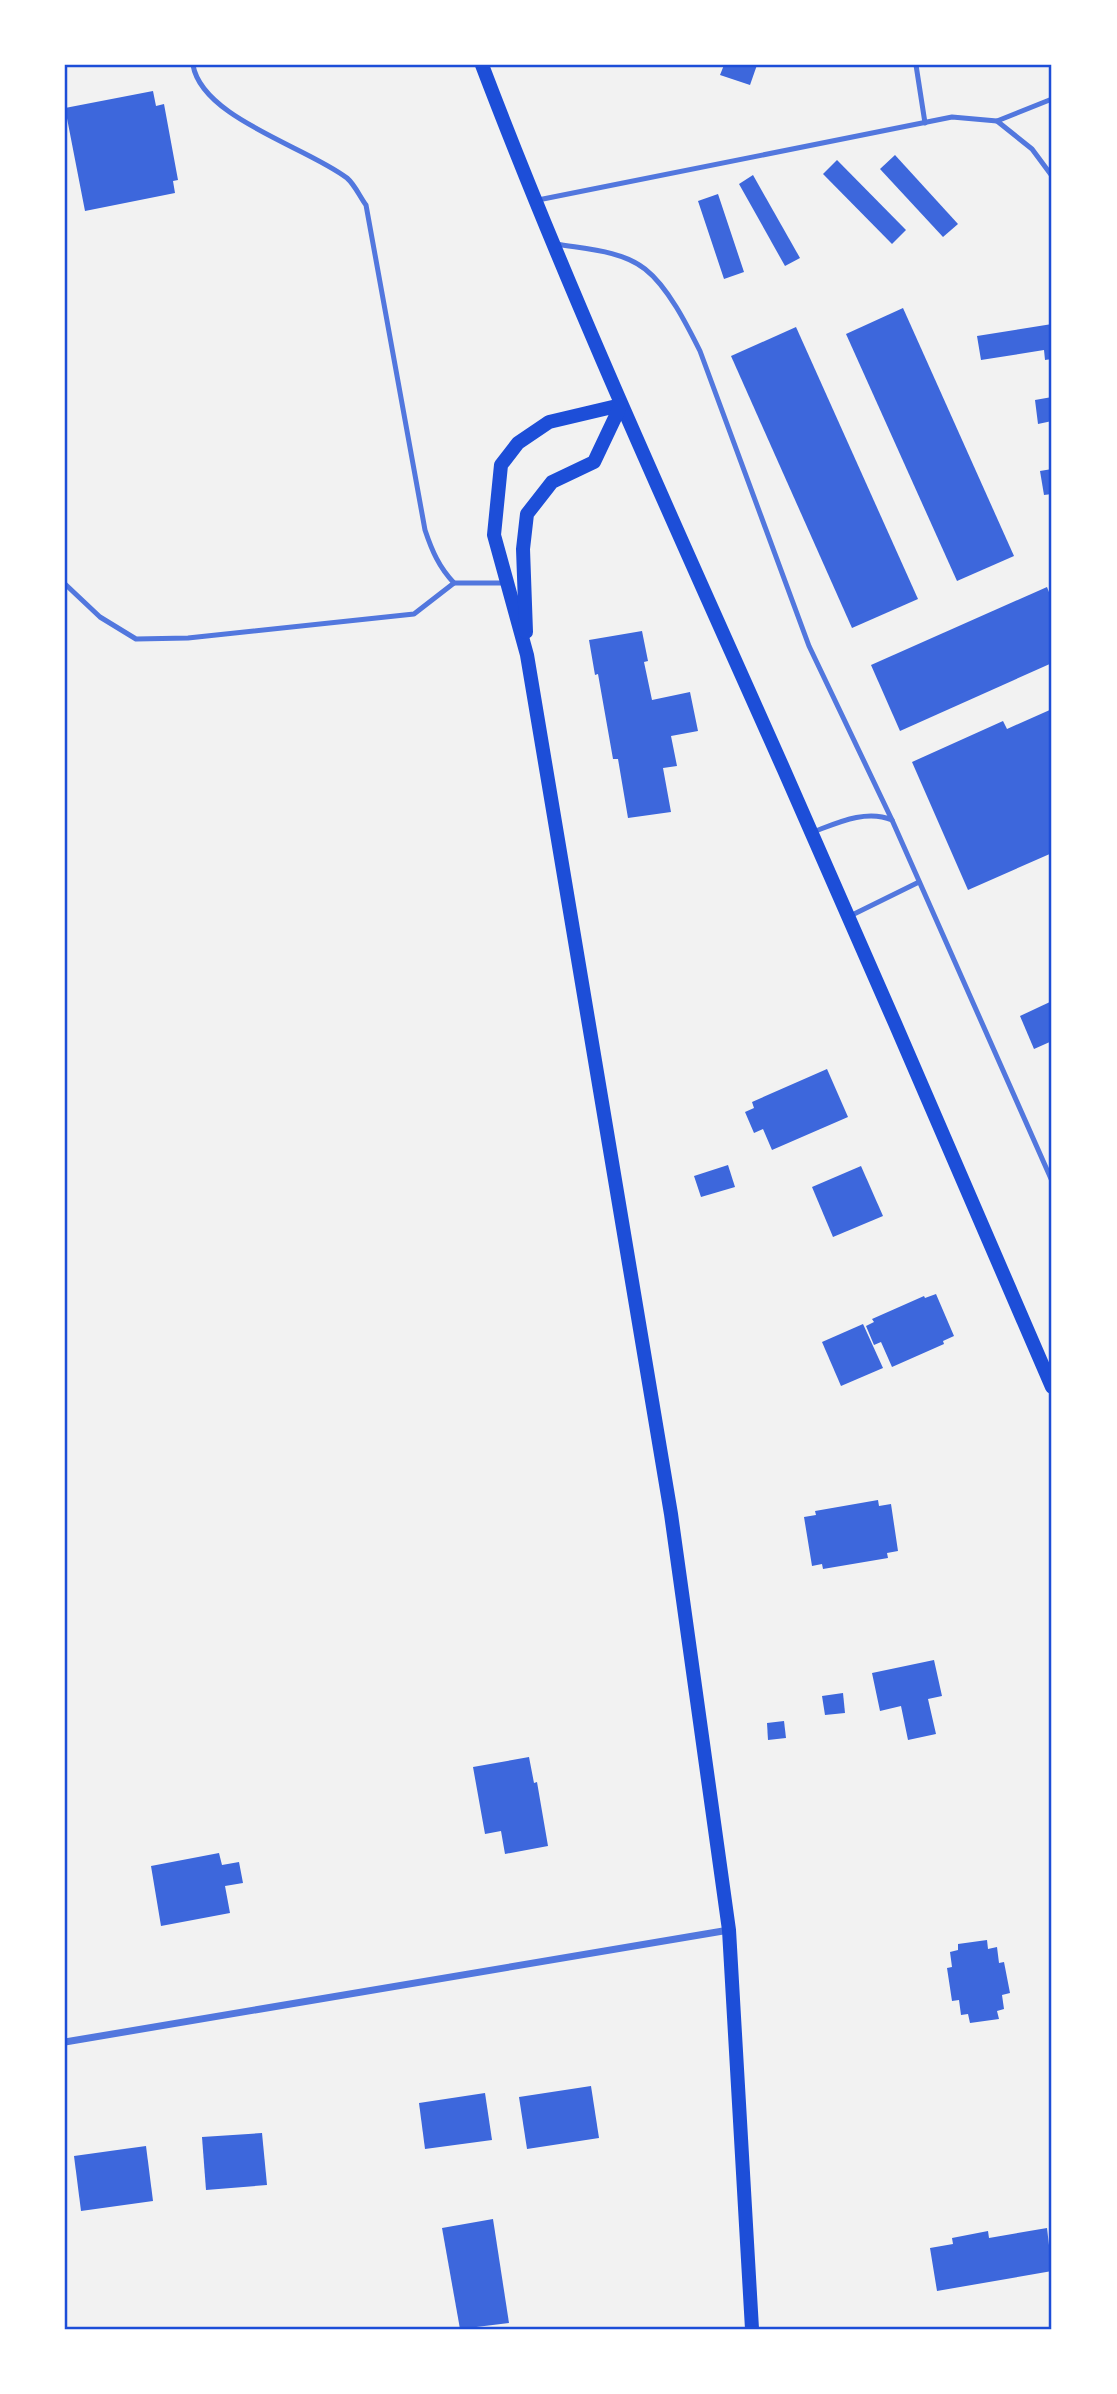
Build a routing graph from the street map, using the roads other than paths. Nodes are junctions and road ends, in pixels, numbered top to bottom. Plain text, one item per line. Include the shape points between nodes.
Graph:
1 (193, 65) edge
2 (482, 65) edge
3 (916, 65) edge
4 (1052, 99) edge
5 (998, 121) junction
6 (925, 123) junction
7 (1052, 176) edge
8 (535, 201) junction
9 (553, 243) junction
10 (621, 405) junction
11 (454, 583) junction
12 (507, 583) junction
13 (65, 584) edge
14 (527, 655) junction
15 (891, 820) junction
16 (812, 832) junction
17 (919, 882) junction
18 (849, 917) junction
19 (1052, 1181) edge
20 (1052, 1387) edge
21 (729, 1930) junction
22 (65, 2042) edge
23 (751, 2329) edge

1 - 11 lane via 206,94 350,180 366,205 425,530 438,562
2 - 8 main road
3 - 6 lane
4 - 5 lane
5 - 6 lane via 952,117
5 - 7 lane via 1032,149
6 - 8 lane
8 - 9 main road
9 - 10 main road
9 - 15 lane via 613,253 645,269 681,313 700,351 809,646
10 - 12 main road via 549,422 518,443 501,465 494,535
10 - 14 main road via 594,462 552,482 527,514 523,549
10 - 16 main road
11 - 12 lane
11 - 13 lane via 414,614 188,638 136,639 100,618
12 - 14 main road
14 - 21 main road via 671,1514
15 - 16 lane via 850,818
15 - 17 lane
16 - 18 main road
17 - 18 lane
17 - 19 lane
18 - 20 main road
21 - 22 street
21 - 23 main road

